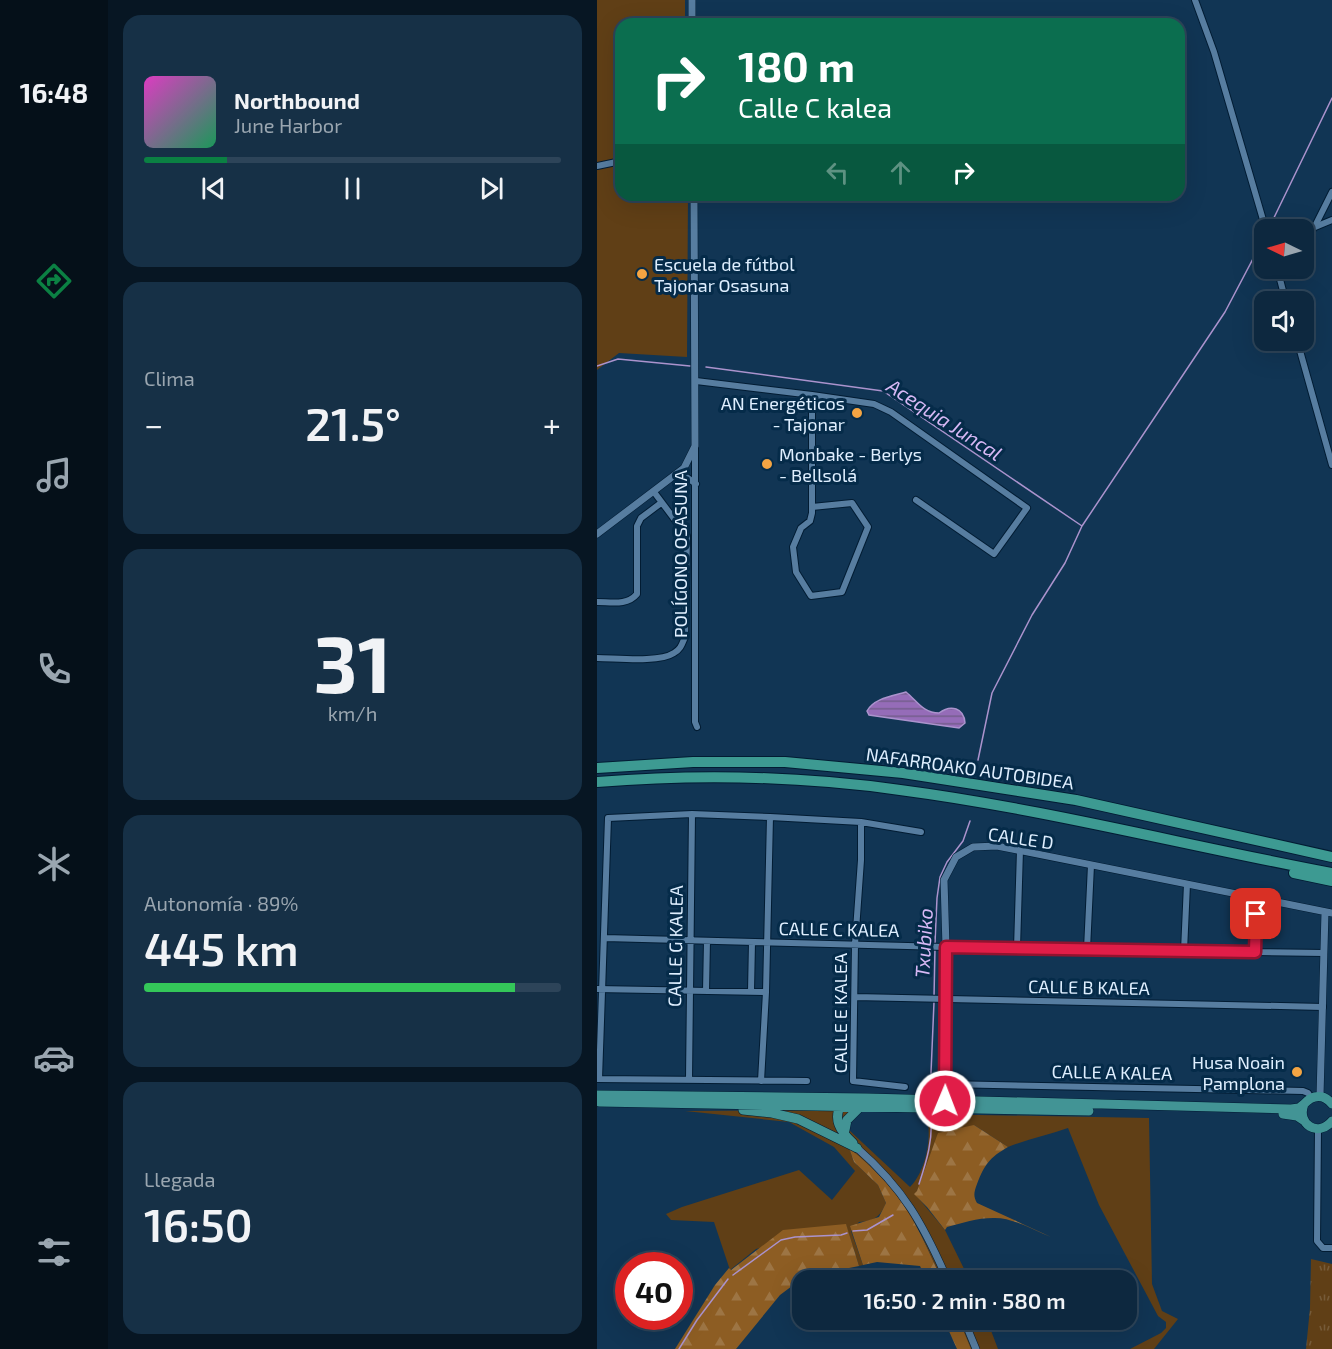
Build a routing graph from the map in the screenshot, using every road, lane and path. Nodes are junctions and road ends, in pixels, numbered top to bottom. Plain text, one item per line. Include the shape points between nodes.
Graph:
1 (692, 0) edge
2 (1195, 0) edge
3 (692, 18) edge
4 (615, 162) edge
5 (597, 166) edge
6 (1332, 192) edge
7 (694, 201) edge
8 (1263, 219) edge
9 (1332, 220) edge
10 (1314, 228) joint
11 (1300, 351) edge
12 (696, 381) junction
13 (812, 396) junction
14 (695, 446) junction
15 (1332, 465) edge
16 (675, 477) junction
17 (696, 484) junction
18 (654, 492) junction
19 (916, 500) dead end
20 (661, 503) junction
21 (812, 507) junction
22 (597, 534) edge
23 (597, 602) edge
24 (597, 657) edge
25 (697, 727) dead end
26 (597, 761) edge
27 (785, 762) junction
28 (597, 768) edge
29 (597, 783) edge
30 (692, 814) junction
31 (770, 817) junction
32 (861, 822) junction
33 (921, 832) dead end
34 (1020, 850) junction
35 (1240, 855) junction
36 (1332, 856) edge
37 (1091, 865) junction
38 (1332, 873) edge
39 (1332, 882) edge
40 (1187, 884) junction
41 (1256, 898) junction
42 (1328, 912) edge
43 (605, 938) junction
44 (707, 941) junction
45 (690, 942) junction
46 (752, 942) junction
47 (766, 943) junction
48 (855, 944) junction
49 (946, 947) junction
50 (1017, 948) junction
51 (1087, 950) junction
52 (1184, 951) junction
53 (1255, 952) junction
54 (1324, 953) junction
55 (600, 989) edge
56 (706, 991) junction
57 (689, 992) junction
58 (751, 992) junction
59 (766, 992) junction
60 (855, 998) junction
61 (941, 999) junction
62 (1323, 1006) junction
63 (598, 1079) edge
64 (689, 1079) junction
65 (761, 1081) junction
66 (807, 1081) dead end
67 (945, 1084) junction
68 (906, 1087) dead end
69 (597, 1095) edge
70 (801, 1096) junction
71 (867, 1098) junction
72 (1321, 1100) edge
73 (597, 1101) edge
74 (945, 1101) junction
75 (684, 1103) junction
76 (840, 1106) junction
77 (860, 1107) junction
78 (1303, 1120) junction
79 (1332, 1121) edge
80 (1318, 1129) junction
81 (845, 1130) junction
82 (854, 1144) junction
83 (1332, 1248) edge
84 (943, 1270) edge
85 (968, 1330) edge
86 (976, 1349) edge

1 - 3 street
2 - 8 street
4 - 5 street
6 - 10 street
7 - 12 street, POLÍGONO OSASUNA
9 - 10 street
11 - 15 street
12 - 13 street
12 - 14 street, POLÍGONO OSASUNA
13 - 19 street via 874,404 891,412 1027,508 994,554
13 - 21 street
14 - 16 street
14 - 17 street, POLÍGONO OSASUNA
16 - 17 street via 685,476
16 - 18 street
17 - 25 street, POLÍGONO OSASUNA
18 - 20 street
18 - 22 street
20 - 23 street via 641,518 637,526 637,594 626,602
20 - 24 street via 687,536 685,637 681,648 662,658
21 - 21 street via 852,503 868,527 842,592 811,596 796,572 793,547 801,528 810,521
26 - 27 highway via 698,755 754,756
27 - 28 highway, NAFARROAKO AUTOBIDEA
27 - 36 highway, NAFARROAKO AUTOBIDEA via 903,773 1076,800
29 - 35 highway, NAFARROAKO AUTOBIDEA via 728,777 899,790 1065,818
30 - 31 street
30 - 43 street via 608,818
30 - 45 street, CALLE G KALEA
31 - 32 street
31 - 47 street
32 - 33 street
32 - 48 street, CALLE E KALEA
34 - 37 street, CALLE D
34 - 49 street, CALLE D via 973,847 956,857 944,880
34 - 50 street
35 - 38 highway
35 - 39 highway
37 - 40 street, CALLE D
37 - 51 street
40 - 41 street, CALLE D
40 - 52 street
41 - 42 street, CALLE D
41 - 53 street
42 - 54 street
43 - 45 street, CALLE C KALEA
43 - 55 street
44 - 45 street, CALLE C KALEA
44 - 46 street, CALLE C KALEA
44 - 56 street
45 - 57 street, CALLE G KALEA
46 - 47 street, CALLE C KALEA
46 - 58 street
47 - 48 street, CALLE C KALEA
47 - 59 street
48 - 49 street, CALLE C KALEA
48 - 60 street, CALLE E KALEA
49 - 50 street, CALLE C KALEA
49 - 61 street, CALLE D
50 - 51 street, CALLE C KALEA
51 - 52 street, CALLE C KALEA
52 - 53 street, CALLE C KALEA
53 - 54 street, CALLE C KALEA
54 - 62 street
55 - 57 street
55 - 63 street
56 - 57 street
56 - 58 street
57 - 64 street, CALLE G KALEA
58 - 59 street
59 - 65 street
60 - 61 street, CALLE B KALEA
60 - 68 street, CALLE E KALEA via 853,1081
61 - 62 street, CALLE B KALEA
61 - 67 street, CALLE D
62 - 72 street
63 - 64 street
64 - 65 street
65 - 66 street
67 - 72 street, CALLE A KALEA via 1303,1091
67 - 74 street, CALLE D
69 - 70 highway
70 - 71 highway
70 - 76 highway
71 - 74 highway
71 - 76 highway
72 - 74 highway via 1291,1109
72 - 78 highway via 1302,1109
73 - 75 highway
75 - 76 highway
75 - 82 highway via 798,1119
76 - 77 highway
76 - 81 highway
76 - 82 highway via 838,1124
77 - 78 highway via 1291,1114
77 - 81 highway via 850,1115
78 - 80 highway
79 - 80 highway
80 - 83 street via 1317,1242 1323,1248
81 - 82 highway
82 - 84 street via 907,1201
85 - 86 street

